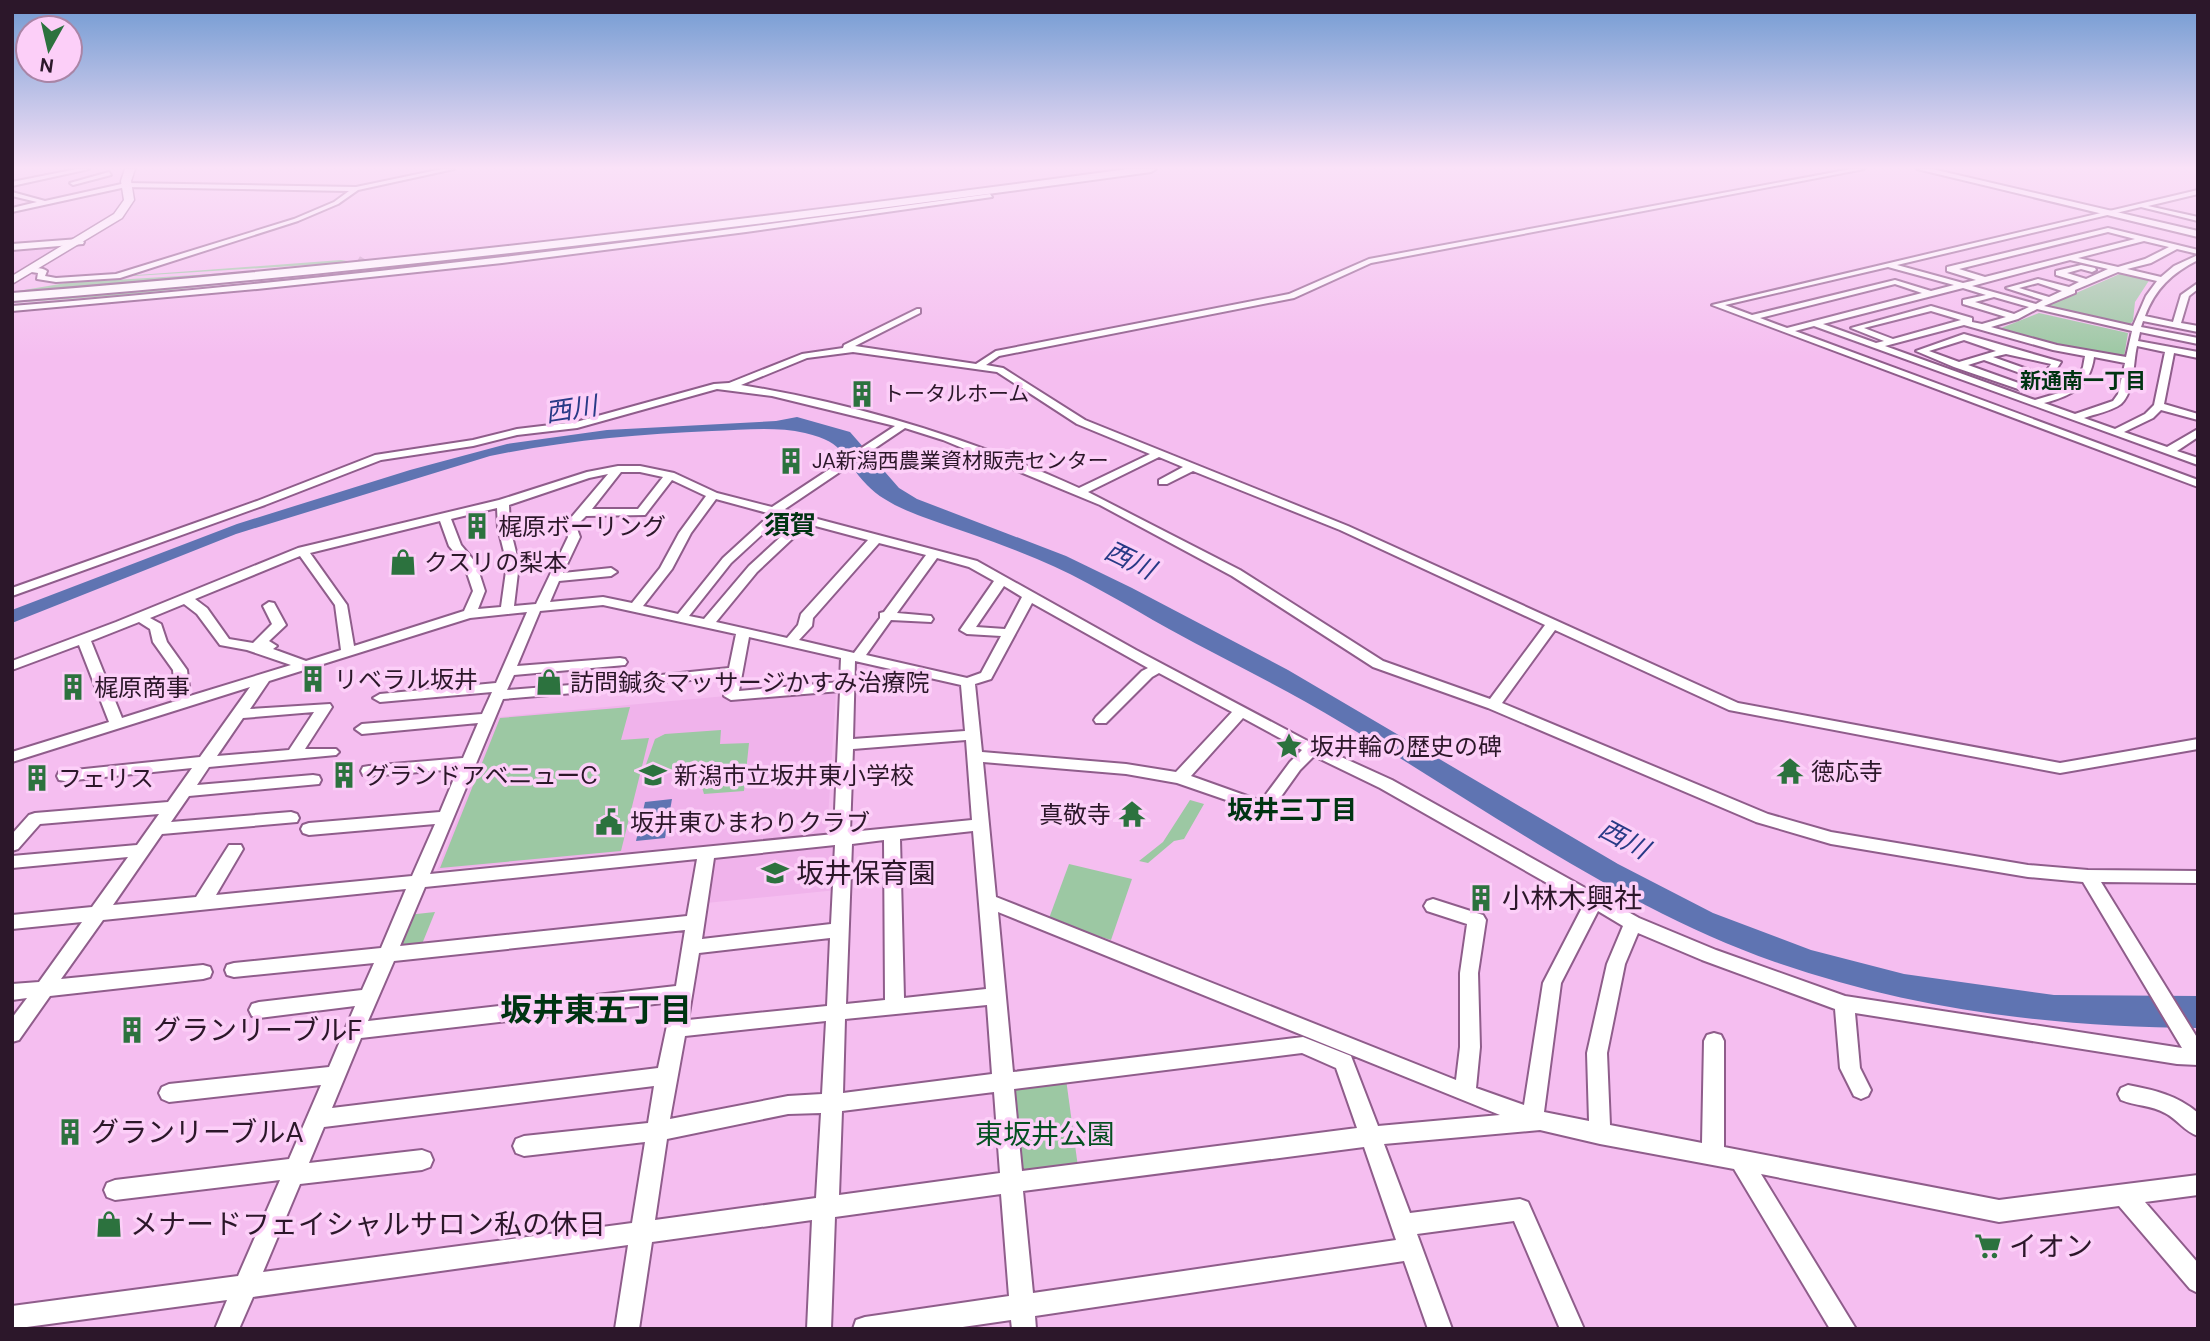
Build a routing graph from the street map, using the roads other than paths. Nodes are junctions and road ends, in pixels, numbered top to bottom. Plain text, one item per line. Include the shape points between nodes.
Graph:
1 (97, 232) edge
2 (259, 232) edge
3 (663, 232) edge
4 (694, 232) edge
5 (722, 232) edge
6 (1526, 232) edge
7 (2028, 232) edge
8 (2102, 232) edge
9 (2114, 232) edge
10 (2000, 238) junction
11 (2143, 239) junction
12 (79, 242) junction
13 (36, 245) junction
14 (12, 247) edge
15 (2175, 247) junction
16 (2035, 248) junction
17 (56, 255) junction
18 (2198, 255) edge
19 (468, 256) junction
20 (2070, 258) junction
21 (2184, 262) junction
22 (1889, 264) junction
23 (2198, 266) edge
24 (2118, 270) junction
25 (2104, 273) junction
26 (2160, 279) junction
27 (1987, 280) junction
28 (2087, 282) junction
29 (1805, 284) junction
30 (2198, 285) edge
31 (1960, 286) junction
32 (15, 291) edge
33 (2072, 291) junction
34 (1932, 294) junction
35 (1840, 295) junction
36 (2185, 295) junction
37 (1992, 296) junction
38 (1920, 297) junction
39 (2198, 298) edge
40 (2052, 300) junction
41 (2035, 307) junction
42 (917, 311) dead end
43 (2015, 317) junction
44 (1751, 318) junction
45 (2139, 318) junction
46 (2001, 321) junction
47 (1964, 322) junction
48 (1815, 324) junction
49 (2176, 325) junction
50 (1981, 327) junction
51 (2198, 329) edge
52 (2136, 330) junction
53 (1785, 331) junction
54 (2024, 340) junction
55 (1894, 341) junction
56 (2198, 341) edge
57 (2133, 343) junction
58 (1875, 346) junction
59 (2170, 350) junction
60 (840, 351) junction
61 (2006, 351) junction
62 (2090, 354) junction
63 (2198, 355) edge
64 (1987, 358) junction
65 (2130, 361) junction
66 (1924, 364) junction
67 (1958, 365) junction
68 (979, 366) junction
69 (1942, 370) junction
70 (1895, 371) junction
71 (2046, 379) junction
72 (730, 386) junction
73 (2034, 403) junction
74 (2159, 406) junction
75 (2198, 417) edge
76 (2076, 418) junction
77 (903, 425) junction
78 (2046, 427) junction
79 (2116, 432) junction
80 (2198, 432) edge
81 (2184, 444) junction
82 (2198, 449) edge
83 (2169, 451) junction
84 (1158, 454) junction
85 (2198, 462) edge
86 (1192, 467) junction
87 (618, 469) junction
88 (670, 475) junction
89 (1163, 482) dead end
90 (2198, 484) edge
91 (1079, 492) junction
92 (713, 495) junction
93 (503, 503) junction
94 (778, 510) junction
95 (583, 512) junction
96 (445, 518) junction
97 (807, 519) junction
98 (877, 537) junction
99 (302, 551) junction
100 (934, 553) junction
101 (611, 572) dead end
102 (555, 578) junction
103 (1001, 580) junction
104 (12, 592) edge
105 (1030, 595) junction
106 (186, 599) junction
107 (269, 606) dead end
108 (538, 608) junction
109 (635, 608) junction
110 (507, 610) junction
111 (469, 614) junction
112 (885, 616) junction
113 (140, 617) junction
114 (681, 618) junction
115 (926, 619) dead end
116 (708, 624) junction
117 (1552, 625) junction
118 (743, 632) junction
119 (1009, 633) junction
120 (83, 639) junction
121 (790, 642) junction
122 (348, 652) junction
123 (853, 656) junction
124 (620, 662) dead end
125 (310, 664) junction
126 (12, 666) edge
127 (1159, 668) junction
128 (736, 673) junction
129 (264, 678) junction
130 (968, 682) junction
131 (502, 685) junction
132 (846, 686) junction
133 (380, 698) dead end
134 (184, 703) junction
135 (1493, 705) junction
136 (1241, 710) junction
137 (239, 714) junction
138 (488, 718) junction
139 (1101, 720) dead end
140 (117, 724) junction
141 (362, 729) dead end
142 (972, 735) junction
143 (2198, 744) edge
144 (844, 745) junction
145 (1312, 749) junction
146 (331, 751) dead end
147 (294, 755) junction
148 (974, 756) junction
149 (12, 757) edge
150 (205, 762) junction
151 (468, 763) junction
152 (369, 771) dead end
153 (65, 776) dead end
154 (1180, 778) junction
155 (313, 780) dead end
156 (184, 791) junction
157 (173, 807) junction
158 (445, 817) junction
159 (291, 818) dead end
160 (980, 825) junction
161 (157, 829) junction
162 (309, 829) dead end
163 (892, 833) junction
164 (843, 838) junction
165 (12, 845) edge
166 (234, 849) dead end
167 (142, 850) junction
168 (706, 853) junction
169 (12, 862) edge
170 (2088, 876) junction
171 (2198, 877) edge
172 (416, 882) junction
173 (988, 901) junction
174 (1594, 902) junction
175 (201, 904) junction
176 (1433, 906) dead end
177 (98, 913) junction
178 (12, 922) edge
179 (696, 922) junction
180 (1633, 923) junction
181 (831, 931) dead end
182 (692, 947) junction
183 (386, 954) junction
184 (234, 970) dead end
185 (203, 972) dead end
186 (42, 989) junction
187 (12, 992) edge
188 (684, 993) junction
189 (996, 996) junction
190 (368, 997) junction
191 (1844, 1004) junction
192 (895, 1007) junction
193 (259, 1010) dead end
194 (835, 1014) junction
195 (675, 1030) junction
196 (353, 1031) junction
197 (12, 1034) edge
198 (1714, 1041) dead end
199 (1349, 1054) junction
200 (2198, 1057) edge
201 (334, 1075) junction
202 (666, 1076) junction
203 (1003, 1080) junction
204 (1861, 1090) dead end
205 (169, 1093) dead end
206 (1465, 1093) junction
207 (2128, 1094) dead end
208 (832, 1103) junction
209 (315, 1119) junction
210 (1538, 1119) junction
211 (2198, 1127) edge
212 (659, 1131) junction
213 (1600, 1133) junction
214 (1371, 1136) junction
215 (524, 1146) dead end
216 (1713, 1156) junction
217 (422, 1160) dead end
218 (1741, 1161) junction
219 (293, 1171) junction
220 (1012, 1182) junction
221 (2198, 1185) edge
222 (115, 1190) dead end
223 (2124, 1195) junction
224 (825, 1208) junction
225 (1403, 1225) junction
226 (643, 1232) junction
227 (1411, 1250) junction
228 (2198, 1281) edge
229 (244, 1289) junction
230 (12, 1318) edge
231 (1023, 1318) edge
232 (227, 1329) edge
233 (627, 1329) edge
234 (819, 1329) edge
235 (865, 1329) edge
236 (1440, 1329) edge
237 (1572, 1329) edge
238 (1844, 1329) edge

1 - 12 main road
2 - 32 street via 117,276 56,280 40,277 43,271
3 - 19 highway
4 - 19 highway
5 - 32 street via 355,276
6 - 68 street via 1369,261 1291,296 1008,351
7 - 10 street
8 - 16 street
9 - 11 street
10 - 16 street
10 - 22 street
11 - 15 street
11 - 20 street
12 - 13 street
12 - 17 main road
13 - 14 street
13 - 17 street via 54,247
15 - 18 street
15 - 24 street
16 - 20 street
16 - 27 street via 1950,269
17 - 32 main road
18 - 21 street
19 - 32 highway
19 - 32 highway via 182,290
20 - 24 street
20 - 27 street
21 - 23 street
21 - 26 street
22 - 29 street
22 - 31 street
24 - 25 street
24 - 26 street
25 - 28 street
25 - 28 street via 2081,267 2059,273
26 - 45 street
27 - 31 street
28 - 33 street
29 - 35 street
29 - 44 street via 1716,305
30 - 36 street
31 - 34 street
31 - 37 street
33 - 40 street
33 - 40 street via 2038,281 2010,288
34 - 35 street via 1895,282
34 - 38 street
35 - 44 street
36 - 39 street
36 - 49 street
37 - 41 street
37 - 43 street via 1966,302
38 - 46 street
38 - 48 street
40 - 41 street
41 - 43 street
41 - 52 street
42 - 60 street
43 - 46 street
44 - 53 street
45 - 49 street
45 - 52 street
46 - 50 street
47 - 50 street
47 - 55 street
47 - 55 street via 1969,320 1931,308 1855,328
48 - 53 street
48 - 58 street
49 - 51 street
50 - 54 street
52 - 56 street
52 - 57 street
53 - 70 street
54 - 61 street
54 - 62 street
55 - 58 street
57 - 59 street
57 - 65 street
58 - 66 street
59 - 63 street
59 - 74 street
60 - 68 street via 879,351
60 - 72 street via 804,356
61 - 64 street
61 - 67 street via 1964,337 1920,351
61 - 71 street via 2056,362
62 - 65 street
62 - 73 street via 2081,384
64 - 67 street
64 - 71 street
65 - 76 street via 2123,394 2116,403
66 - 69 street
66 - 70 street
67 - 69 street
67 - 71 street via 2024,388
68 - 84 street via 1000,370 1081,422
69 - 73 street
70 - 78 street
72 - 77 street
72 - 104 street via 577,425 379,457
73 - 76 street
74 - 75 street
74 - 79 street
76 - 78 street
76 - 79 street
77 - 91 street via 947,438
77 - 94 street
78 - 90 street
79 - 83 street
80 - 81 street
81 - 82 street
81 - 83 street
83 - 85 street
84 - 86 street
84 - 91 street
86 - 89 street
86 - 117 street via 1344,528
87 - 88 street
87 - 93 street
87 - 95 street
88 - 92 street
88 - 95 street via 640,513
91 - 135 street via 1236,573 1378,664
92 - 94 street
92 - 109 street
93 - 96 street
93 - 110 street via 513,564
94 - 97 street
94 - 114 street via 714,572
95 - 102 street via 570,526 574,537
96 - 99 street
96 - 111 street via 455,546 470,563 479,591
97 - 98 street
97 - 116 street via 753,569
98 - 100 street
98 - 121 street via 806,617 805,626
99 - 106 street
99 - 122 street via 341,605
100 - 103 street via 973,564
100 - 112 street
101 - 102 street
102 - 108 street
103 - 105 street
103 - 119 street via 967,630
105 - 119 street
105 - 127 street
106 - 113 street
106 - 125 street via 202,611 225,642
107 - 125 street via 279,625 259,642
108 - 109 street via 603,601
108 - 110 street
108 - 131 street
109 - 114 street
110 - 111 street
111 - 122 street
112 - 115 street
112 - 123 street
113 - 120 street
113 - 134 street via 156,626 160,642 180,670
114 - 116 street
116 - 118 street
117 - 135 street
117 - 143 street via 1734,708 2060,768
118 - 121 street
118 - 128 street
119 - 130 street via 986,677
120 - 126 street
120 - 140 street
121 - 123 street
122 - 125 street
123 - 130 street
123 - 132 street
124 - 131 street
125 - 129 street
127 - 136 street
127 - 139 street via 1147,674
128 - 131 street via 615,684
128 - 132 street via 731,696
129 - 134 street
129 - 137 street
130 - 142 street
131 - 133 street
131 - 138 street
132 - 144 street
134 - 140 street
135 - 170 street via 1762,818 1819,835 2028,871
136 - 145 street
136 - 154 street
137 - 147 street via 325,707
137 - 150 street
138 - 141 street
138 - 151 street
140 - 149 street
142 - 144 street
142 - 148 street
144 - 164 street
145 - 154 street via 1264,808
145 - 174 street via 1397,790
146 - 147 street
147 - 150 street
148 - 154 street
148 - 160 street
150 - 153 street
150 - 156 street
151 - 152 street
151 - 158 street
155 - 156 street
156 - 157 street
157 - 161 street
157 - 165 street via 35,819
158 - 162 street
158 - 172 street
159 - 161 street
160 - 163 street
160 - 173 street
161 - 167 street
163 - 164 street
163 - 192 street
164 - 168 street
164 - 194 street
166 - 175 street
167 - 169 street
167 - 177 street
168 - 172 street
168 - 179 street
170 - 171 street
170 - 200 street
172 - 175 street
172 - 183 street
173 - 189 street
173 - 199 street
174 - 180 street
174 - 210 street via 1552,983
175 - 177 street
176 - 206 street via 1477,920 1469,973
177 - 178 street
177 - 186 street
179 - 182 street
179 - 183 street
180 - 191 street
180 - 213 street via 1616,964 1597,1053
181 - 182 street
182 - 188 street
183 - 184 street
183 - 190 street
185 - 186 street
186 - 187 street
186 - 197 street
188 - 195 street
188 - 196 street
189 - 192 street
189 - 203 street
190 - 193 street
190 - 196 street
191 - 200 street
191 - 204 street via 1850,1068
192 - 194 street
194 - 195 street
194 - 208 street
195 - 202 street
196 - 201 street
198 - 216 street
199 - 203 street via 1303,1045
199 - 206 street
199 - 214 street
201 - 205 street
201 - 209 street
202 - 209 street
202 - 212 street
203 - 208 street
203 - 220 street
206 - 210 street
207 - 211 street via 2165,1101
208 - 212 street via 788,1105
208 - 224 street
209 - 219 street
210 - 213 street
210 - 214 street
212 - 215 street
212 - 226 street
213 - 216 street
214 - 220 street
214 - 225 street
216 - 218 street
217 - 219 street
218 - 223 street via 1999,1211
218 - 238 street
219 - 222 street
219 - 229 street
220 - 224 street
220 - 231 street
221 - 223 street
223 - 228 street
224 - 226 street
224 - 234 street
225 - 227 street
225 - 237 street via 1520,1210
226 - 229 street
226 - 233 street
227 - 231 street
227 - 236 street
229 - 230 street
229 - 232 street
231 - 235 street

